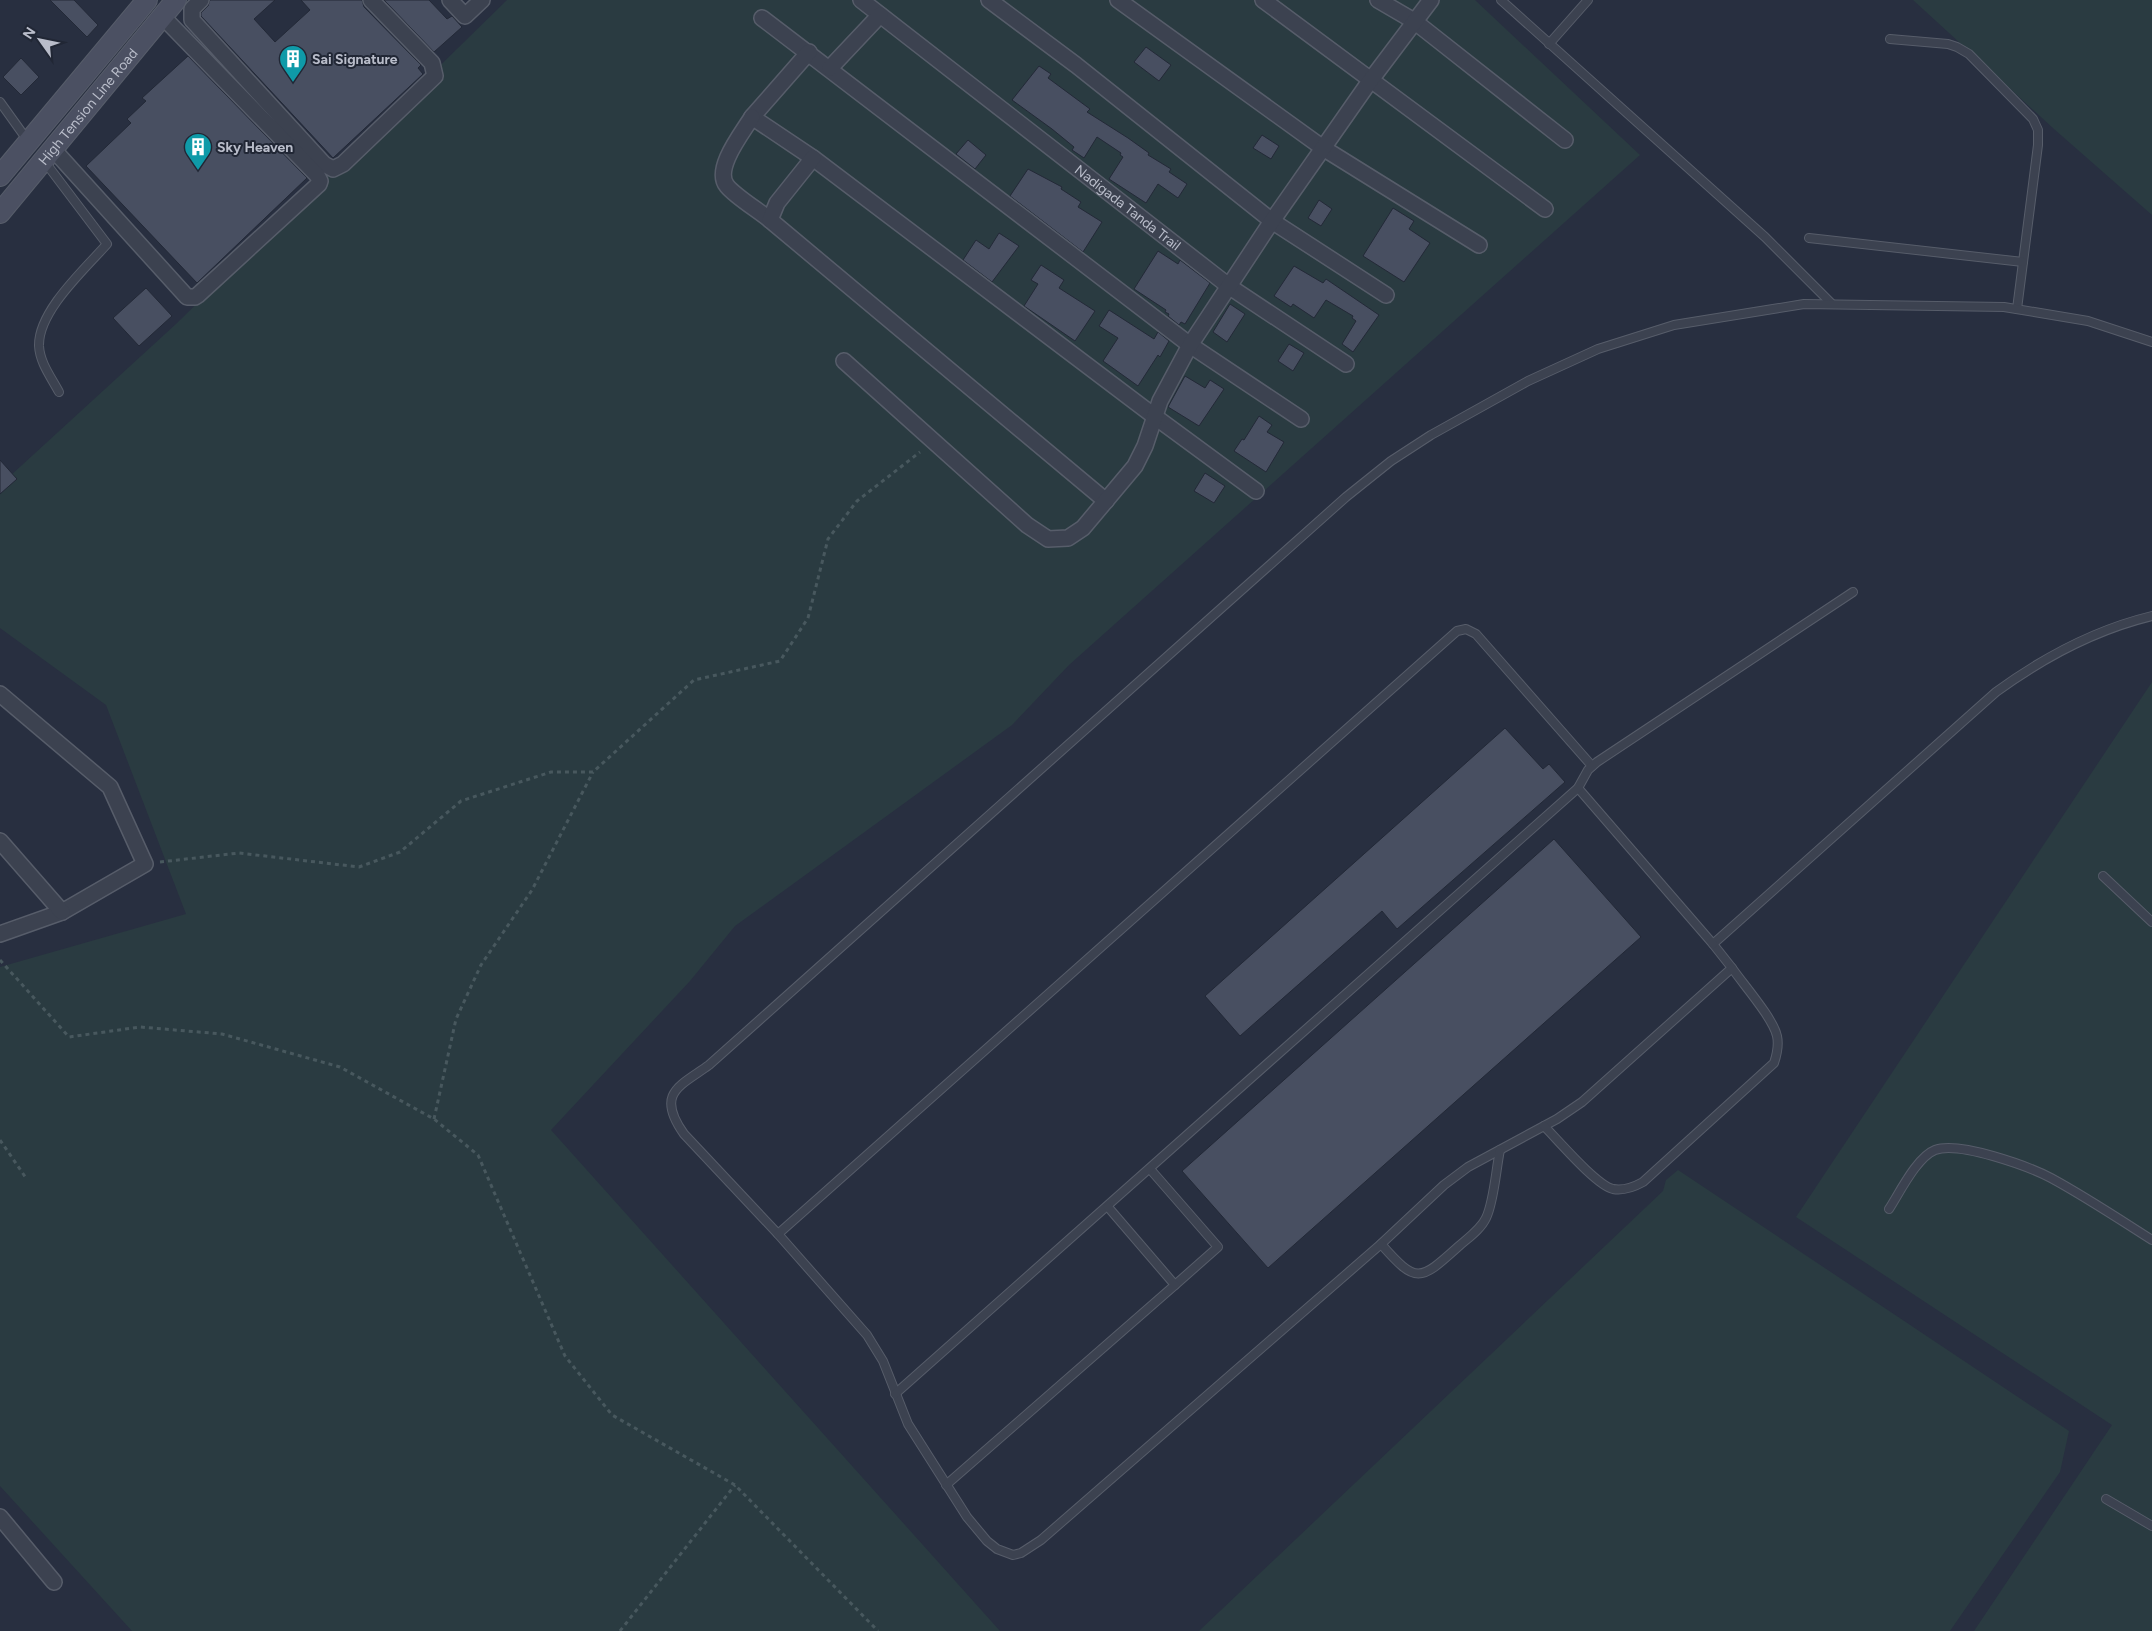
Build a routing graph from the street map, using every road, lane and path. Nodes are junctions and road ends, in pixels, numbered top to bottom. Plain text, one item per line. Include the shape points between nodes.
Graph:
1 (147, 0) edge
2 (176, 0) edge
3 (200, 0) edge
4 (371, 0) edge
5 (450, 0) edge
6 (482, 0) edge
7 (861, 0) edge
8 (989, 0) edge
9 (1118, 0) edge
10 (1263, 0) edge
11 (1378, 0) edge
12 (1430, 0) edge
13 (1501, 0) edge
14 (1588, 0) edge
15 (880, 15) junction
16 (162, 16) junction
17 (762, 18) dead end
18 (1414, 21) junction
19 (1890, 39) dead end
20 (1549, 44) junction
21 (809, 52) junction
22 (830, 68) junction
23 (1370, 81) junction
24 (0, 102) edge
25 (752, 117) junction
26 (1564, 140) dead end
27 (29, 141) junction
28 (1323, 148) junction
29 (48, 154) junction
30 (813, 158) junction
31 (0, 176) edge
32 (1544, 210) dead end
33 (0, 213) edge
34 (770, 220) junction
35 (1272, 221) junction
36 (1809, 238) dead end
37 (1479, 245) dead end
38 (2023, 262) junction
39 (1230, 287) junction
40 (1386, 296) dead end
41 (1831, 303) junction
42 (2017, 309) junction
43 (2152, 342) edge
44 (1190, 345) junction
45 (844, 361) dead end
46 (1346, 364) dead end
47 (59, 392) dead end
48 (1154, 416) junction
49 (1301, 419) dead end
50 (934, 441) junction
51 (1256, 491) dead end
52 (1106, 501) junction
53 (1853, 592) dead end
54 (2152, 616) edge
55 (0, 694) edge
56 (1592, 766) junction
57 (593, 772) junction
58 (1578, 788) junction
59 (0, 840) edge
60 (145, 864) junction
61 (2103, 876) dead end
62 (62, 912) junction
63 (2152, 922) edge
64 (0, 934) edge
65 (1713, 944) junction
66 (0, 960) edge
67 (1732, 968) junction
68 (434, 1119) junction
69 (1544, 1126) junction
70 (0, 1140) edge
71 (1500, 1150) junction
72 (1150, 1169) junction
73 (26, 1178) dead end
74 (1108, 1206) junction
75 (1889, 1209) dead end
76 (778, 1234) junction
77 (2152, 1240) edge
78 (1381, 1244) junction
79 (1175, 1285) junction
80 (895, 1394) junction
81 (735, 1485) junction
82 (946, 1485) junction
83 (2106, 1499) dead end
84 (0, 1517) edge
85 (2152, 1526) edge
86 (54, 1582) dead end
87 (620, 1631) edge
88 (878, 1631) edge

1 - 27 main road, High Tension Line Road
2 - 16 main road, High Tension Line Road
3 - 4 street via 192,10 192,20 324,164 333,169 343,164 435,76 432,63
5 - 6 street via 464,16
7 - 15 street, Nadigada Tanda Trail
8 - 35 street
9 - 28 street
10 - 23 street
11 - 18 street
12 - 18 street
13 - 20 lane
14 - 20 lane
15 - 22 street
15 - 39 street, Nadigada Tanda Trail
16 - 29 main road, High Tension Line Road
16 - 29 street via 317,175 319,184 192,298 187,297
17 - 21 street
18 - 23 street
18 - 26 street
19 - 38 lane via 1957,47 1969,54 2033,119 2038,130 2038,145
20 - 41 lane via 1765,237
21 - 22 street
21 - 25 street
22 - 44 street
23 - 28 street
23 - 32 street
24 - 27 lane
25 - 30 street
25 - 34 street via 726,159 723,172 726,185
27 - 31 main road, High Tension Line Road
28 - 35 street
28 - 37 street
29 - 33 main road, High Tension Line Road
29 - 47 lane via 107,244 56,303 43,325 39,346 43,365
30 - 34 street via 777,204
30 - 48 street
34 - 52 street
35 - 39 street
35 - 40 street
36 - 38 lane
38 - 42 lane
39 - 44 street
39 - 46 street, Nadigada Tanda Trail
41 - 42 lane via 2004,306
41 - 76 lane via 1779,307 1674,325 1598,349 1528,381 1431,435 1391,462 1339,504 709,1065 679,1085 672,1102 676,1123
42 - 43 lane via 2088,321
44 - 48 street
44 - 49 street
45 - 50 street
48 - 51 street
48 - 52 street via 1145,446 1134,466
50 - 52 street via 1027,526 1048,539 1068,538 1083,528
50 - 57 path via 857,501 828,539 808,618 780,662 694,680
53 - 56 lane
54 - 65 lane via 2108,629 2048,656 1996,692
55 - 60 street via 110,787
56 - 58 lane
56 - 76 lane via 1476,634 1466,629 1457,630
57 - 60 path via 551,772 461,801 400,852 359,868 239,853
57 - 68 path via 532,890 481,964 456,1019
58 - 65 lane
58 - 72 lane
59 - 62 street
60 - 62 street
61 - 63 lane
62 - 64 street
65 - 67 lane
66 - 68 path via 70,1037 140,1027 222,1034 340,1067
67 - 69 lane via 1582,1102
67 - 69 lane via 1772,1023 1777,1036 1774,1063 1643,1182 1631,1188 1613,1189 1601,1182
68 - 81 path via 478,1155 564,1356 612,1415
69 - 71 lane
70 - 73 path
71 - 78 lane via 1468,1167 1444,1185
71 - 78 lane via 1486,1220 1433,1270 1416,1274 1408,1271
72 - 74 lane
72 - 79 lane via 1218,1247
74 - 79 lane
74 - 80 lane
75 - 77 lane via 1923,1157 1952,1147 1969,1149 2050,1178
76 - 80 lane via 867,1335 883,1361
78 - 82 lane via 1041,1540 1020,1553 1004,1552 987,1541
79 - 82 lane
80 - 82 lane via 908,1424
81 - 87 path
81 - 88 path
83 - 85 lane
84 - 86 street

